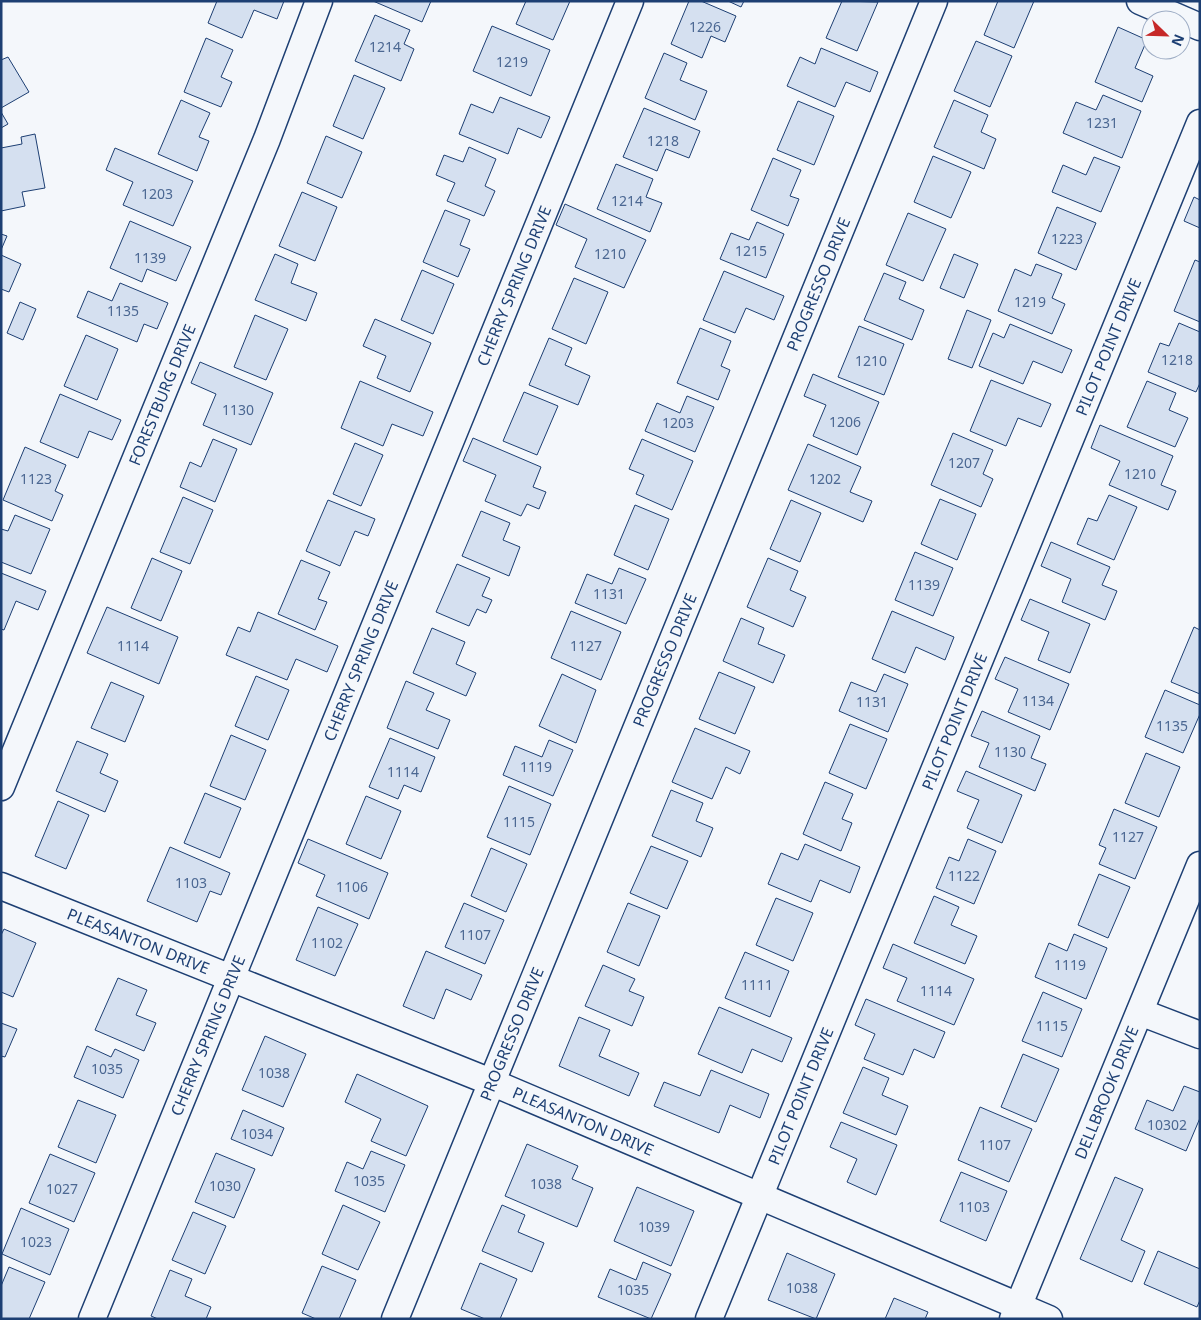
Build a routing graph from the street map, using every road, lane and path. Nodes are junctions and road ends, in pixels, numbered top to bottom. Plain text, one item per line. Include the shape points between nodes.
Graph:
1 (319, 1) edge
2 (630, 1) edge
3 (934, 1) edge
4 (1140, 1) edge
5 (1200, 27) edge
6 (1200, 123) edge
7 (1, 788) edge
8 (1200, 865) edge
9 (1, 886) edge
10 (230, 980) junction
11 (1140, 1012) junction
12 (1200, 1035) edge
13 (491, 1082) junction
14 (760, 1197) junction
15 (1016, 1313) edge
16 (92, 1319) edge
17 (395, 1319) edge
18 (709, 1319) edge
19 (1049, 1319) edge

1 - 7 street, FORESTBURG DRIVE via 270,129
2 - 10 street, CHERRY SPRING DRIVE
3 - 13 street, PROGRESSO DRIVE
4 - 5 street
6 - 14 street, PILOT POINT DRIVE
8 - 11 street, DELLBROOK DRIVE
9 - 10 street, PLEASANTON DRIVE
10 - 13 street, PLEASANTON DRIVE
10 - 16 street, CHERRY SPRING DRIVE
11 - 12 street
11 - 15 street, DELLBROOK DRIVE
13 - 14 street, PLEASANTON DRIVE
13 - 17 street, PROGRESSO DRIVE
14 - 15 street, PLEASANTON DRIVE
14 - 18 street, PILOT POINT DRIVE
15 - 19 street, PLEASANTON DRIVE

